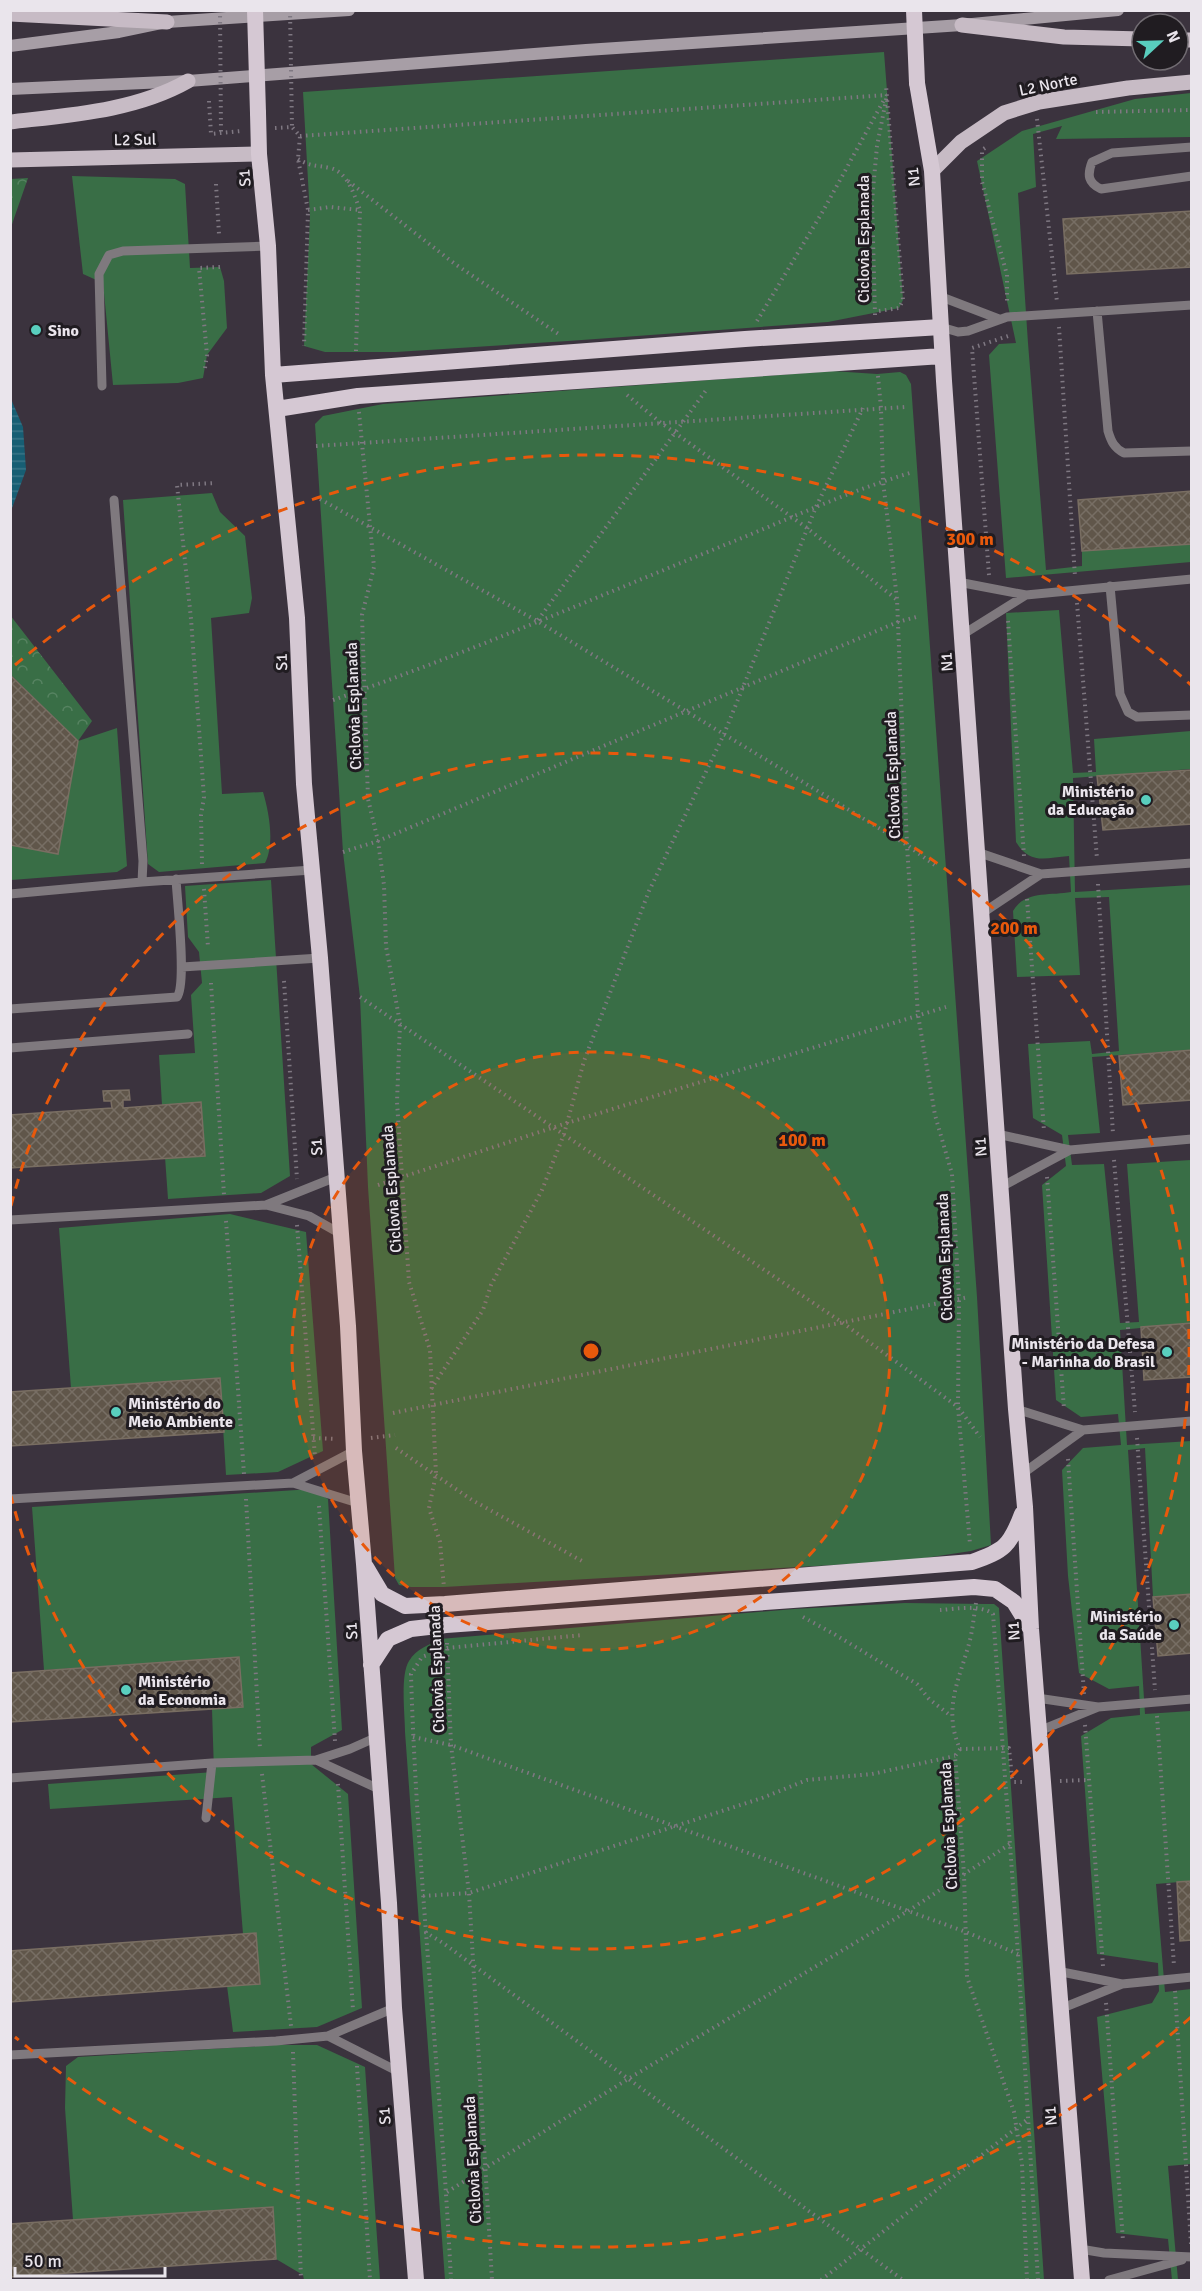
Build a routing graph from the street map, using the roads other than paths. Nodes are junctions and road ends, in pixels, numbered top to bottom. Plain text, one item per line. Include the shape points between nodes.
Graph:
1 (255, 10) edge
2 (349, 10) edge
3 (914, 10) edge
4 (1118, 10) edge
5 (10, 14) edge
6 (167, 22) junction
7 (962, 25) junction
8 (1130, 39) edge
9 (10, 46) edge
10 (188, 81) junction
11 (1191, 82) edge
12 (10, 89) edge
13 (10, 122) edge
14 (1191, 147) edge
15 (259, 154) junction
16 (10, 160) edge
17 (932, 171) junction
18 (1191, 176) edge
19 (268, 246) junction
20 (939, 296) junction
21 (1191, 305) edge
22 (1097, 311) junction
23 (1003, 318) junction
24 (941, 327) junction
25 (942, 356) junction
26 (273, 375) junction
27 (102, 386) dead end
28 (277, 409) junction
29 (1191, 452) edge
30 (114, 500) dead end
31 (1191, 579) edge
32 (958, 582) junction
33 (1110, 586) junction
34 (1026, 595) junction
35 (962, 635) junction
36 (1191, 715) edge
37 (977, 852) junction
38 (1191, 863) edge
39 (312, 870) junction
40 (1041, 874) junction
41 (176, 879) junction
42 (142, 882) junction
43 (10, 894) edge
44 (981, 914) junction
45 (320, 958) junction
46 (182, 967) junction
47 (10, 1009) edge
48 (188, 1034) dead end
49 (10, 1048) edge
50 (997, 1134) junction
51 (1191, 1139) edge
52 (1070, 1150) junction
53 (336, 1177) junction
54 (1001, 1187) junction
55 (266, 1205) junction
56 (10, 1220) edge
57 (341, 1234) junction
58 (1016, 1409) junction
59 (1191, 1421) edge
60 (1083, 1430) junction
61 (354, 1451) junction
62 (1022, 1474) junction
63 (292, 1483) junction
64 (10, 1499) edge
65 (358, 1503) junction
66 (1025, 1507) junction
67 (364, 1564) junction
68 (1031, 1629) junction
69 (371, 1665) junction
70 (1037, 1698) junction
71 (1191, 1699) edge
72 (1085, 1709) junction
73 (1039, 1731) junction
74 (377, 1737) junction
75 (316, 1760) junction
76 (212, 1763) junction
77 (10, 1778) edge
78 (381, 1790) junction
79 (207, 1818) dead end
80 (1057, 1971) junction
81 (1191, 1977) edge
82 (1122, 1984) junction
83 (394, 2008) junction
84 (1060, 2009) junction
85 (328, 2036) junction
86 (10, 2055) edge
87 (399, 2072) junction
88 (1080, 2249) junction
89 (1191, 2257) edge
90 (415, 2280) edge
91 (1082, 2280) edge
92 (1109, 2280) edge

1 - 15 highway, S1, bridge
2 - 6 main road
3 - 17 highway, N1, bridge via 917,83
4 - 7 main road
5 - 6 main road
6 - 9 main road
7 - 8 main road via 1064,37
7 - 10 main road
10 - 12 main road
10 - 13 main road via 140,102
11 - 17 main road, L2 Norte via 1128,88 1038,112 1004,113 961,142
14 - 18 lane via 1113,153 1092,162 1088,171 1093,185 1101,189
15 - 16 main road, L2 Sul
15 - 19 highway, S1
17 - 20 highway, N1
19 - 26 highway, S1
19 - 27 lane via 123,251 109,255 99,274
20 - 23 lane
20 - 24 highway, N1
21 - 22 lane
22 - 23 lane
22 - 29 lane via 1112,442 1124,453
23 - 24 lane via 968,332
24 - 25 highway, N1
24 - 26 highway
25 - 28 highway via 358,396
25 - 32 highway, N1
26 - 28 highway, S1
28 - 39 highway, S1 via 297,618
30 - 42 lane
31 - 33 lane
32 - 34 lane
32 - 35 highway, N1
33 - 34 lane
33 - 36 lane via 1120,694 1128,712 1137,717
34 - 35 lane
35 - 37 highway, N1
37 - 40 lane
37 - 44 highway, N1
38 - 40 lane
39 - 41 lane
39 - 45 highway, S1
40 - 44 lane
41 - 42 lane
41 - 46 lane
42 - 43 lane
44 - 50 highway, N1
45 - 46 lane
45 - 53 highway, S1
46 - 47 lane via 177,997
48 - 49 lane
50 - 52 lane
50 - 54 highway, N1
51 - 52 lane
52 - 54 lane
53 - 55 lane
53 - 57 highway, S1
54 - 58 highway, N1
55 - 56 lane
55 - 57 lane via 309,1216
57 - 61 highway, S1
58 - 60 lane
58 - 62 highway, N1
59 - 60 lane
60 - 62 lane
61 - 63 lane
61 - 65 highway, S1
62 - 66 highway, N1
63 - 64 lane
63 - 65 lane
65 - 67 highway, S1
66 - 67 highway via 1014,1537 998,1553 972,1562 405,1606 382,1594
66 - 68 highway, N1
67 - 69 highway, S1
68 - 69 highway via 1014,1602 995,1588 974,1587 447,1624 411,1629 388,1639
68 - 70 highway, N1
69 - 74 highway, S1
70 - 72 lane
70 - 73 highway, N1
71 - 72 lane
72 - 73 lane
73 - 80 highway, N1
74 - 75 lane
74 - 78 highway, S1
75 - 76 lane
75 - 78 lane
76 - 77 lane
76 - 79 lane
78 - 83 highway, S1
80 - 82 lane
80 - 84 highway, N1
81 - 82 lane
82 - 84 lane
83 - 85 lane
83 - 87 highway, S1
84 - 88 highway, N1
85 - 86 lane
85 - 87 lane
87 - 90 highway, S1
88 - 89 lane
88 - 91 highway, N1
89 - 92 lane

